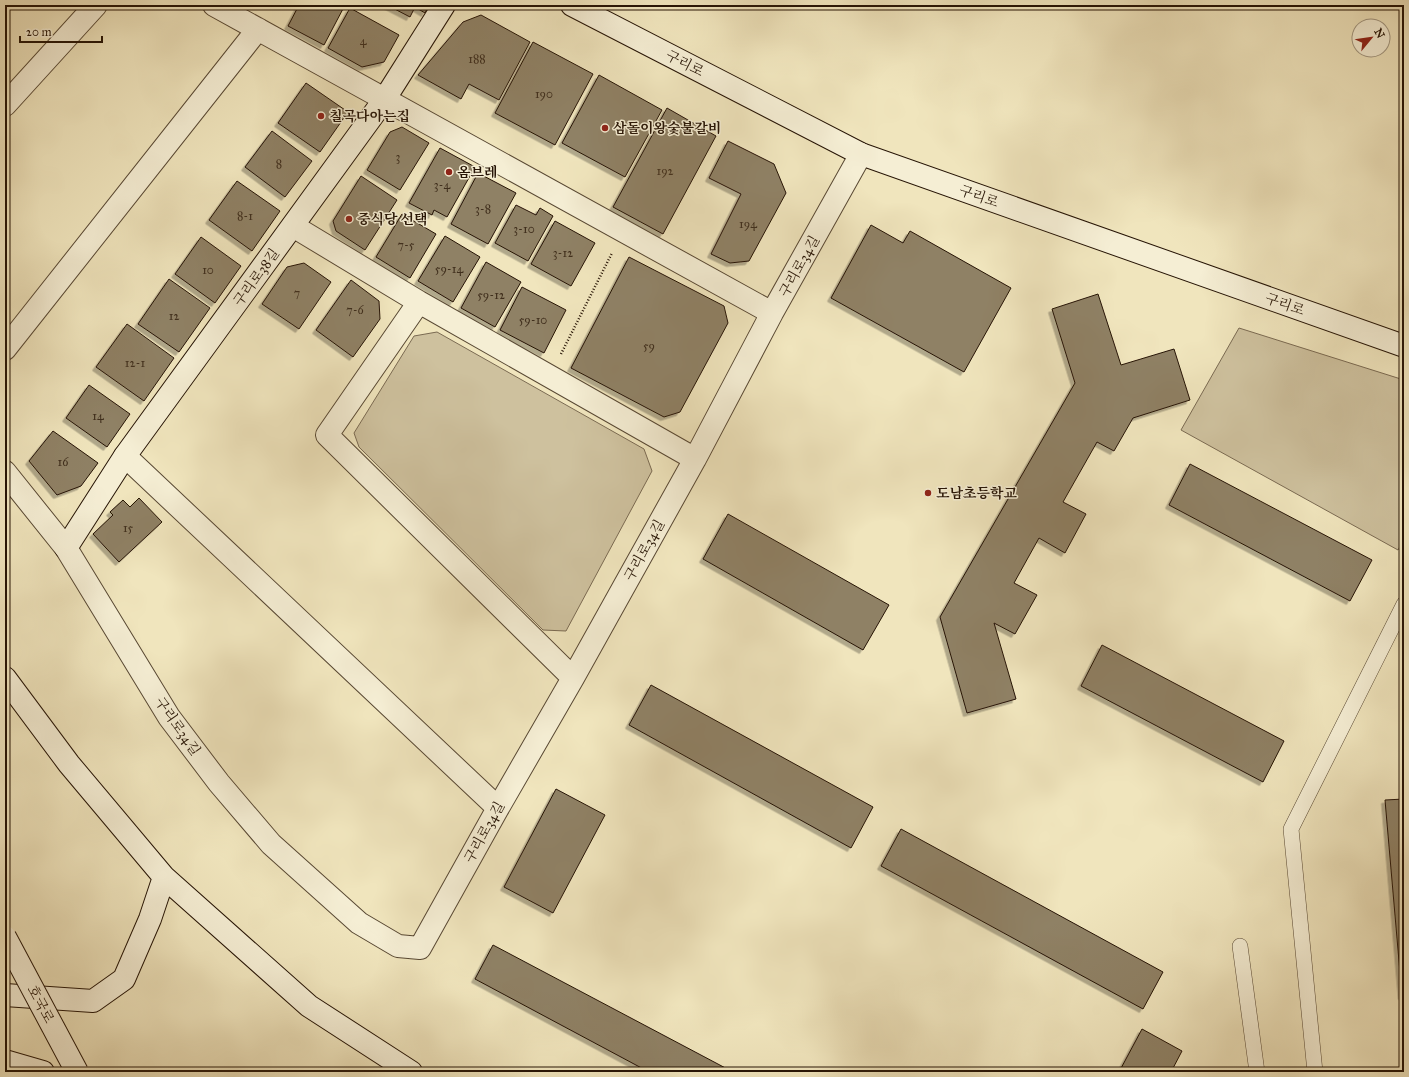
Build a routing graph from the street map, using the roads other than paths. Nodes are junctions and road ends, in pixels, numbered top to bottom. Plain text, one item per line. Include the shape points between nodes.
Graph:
1 (96, 5) edge
2 (214, 5) edge
3 (444, 5) edge
4 (572, 5) edge
5 (258, 30) junction
6 (384, 100) junction
7 (5, 105) edge
8 (861, 154) junction
9 (293, 226) junction
10 (419, 302) junction
11 (772, 313) junction
12 (1404, 346) edge
13 (5, 349) edge
14 (125, 456) junction
15 (695, 459) junction
16 (5, 472) edge
17 (66, 548) junction
18 (1404, 604) edge
19 (5, 678) edge
20 (573, 678) junction
21 (498, 808) junction
22 (164, 877) junction
23 (5, 937) edge
24 (1240, 946) dead end
25 (5, 995) edge
26 (5, 1061) edge
27 (43, 1072) edge
28 (77, 1072) edge
29 (411, 1072) edge
30 (1257, 1072) edge
31 (1315, 1072) edge

1 - 7 street
2 - 5 street
3 - 6 street, 구리로38길
4 - 8 street, 구리로
5 - 6 street
5 - 13 street
6 - 9 street, 구리로38길
6 - 11 street
8 - 11 street, 구리로34길
8 - 12 street, 구리로
9 - 10 street
9 - 14 street, 구리로38길
10 - 15 street
10 - 20 street via 327,435
11 - 15 street, 구리로34길
14 - 17 street, 구리로38길
14 - 21 street
15 - 20 street, 구리로34길
16 - 17 street, 구리로34길
17 - 21 street, 구리로34길 via 169,717 219,783 271,844 359,923 398,946 420,948
18 - 31 lane via 1291,829
19 - 22 street via 69,764
20 - 21 street, 구리로34길
22 - 25 street via 150,919 124,978 93,1001
22 - 29 street via 309,1006
23 - 28 street, 호국로, bridge
24 - 30 lane
26 - 27 street

